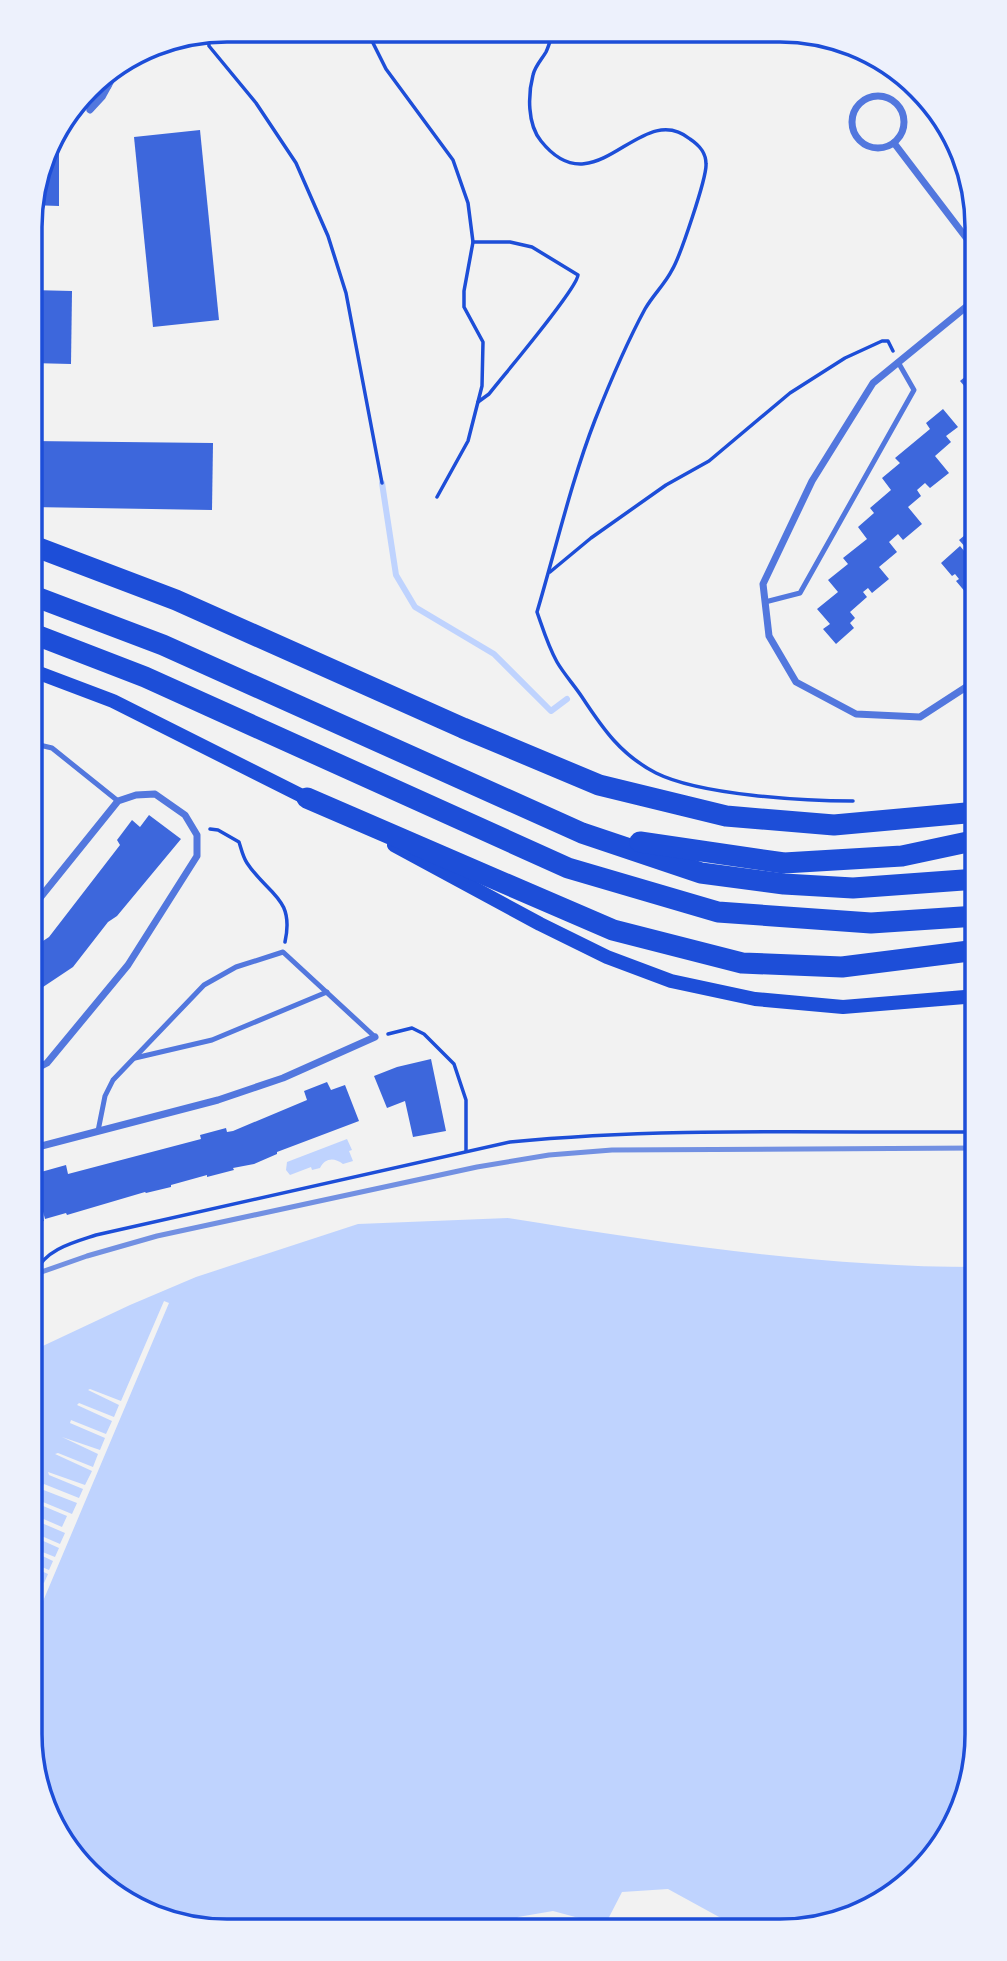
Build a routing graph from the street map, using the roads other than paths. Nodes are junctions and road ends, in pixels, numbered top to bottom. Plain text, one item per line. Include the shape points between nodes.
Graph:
1 (108, 86) edge
2 (90, 110) dead end
3 (894, 143) junction
4 (965, 236) edge
5 (965, 308) edge
6 (898, 362) junction
7 (42, 549) edge
8 (42, 599) edge
9 (765, 602) junction
10 (42, 637) edge
11 (42, 674) edge
12 (965, 688) edge
13 (42, 746) edge
14 (307, 798) junction
15 (118, 801) junction
16 (965, 813) edge
17 (582, 833) junction
18 (965, 842) edge
19 (965, 880) edge
20 (42, 895) edge
21 (965, 917) edge
22 (965, 952) edge
23 (327, 992) junction
24 (965, 997) edge
25 (375, 1037) joint
26 (133, 1059) junction
27 (42, 1066) edge
28 (98, 1131) junction
29 (42, 1146) edge

1 - 2 street
3 - 3 street via 904,124 897,103 876,96 861,102 852,117 855,135 868,147
3 - 4 street
5 - 6 street
6 - 9 street via 873,383 812,481 763,584
6 - 9 lane via 914,390 800,593
7 - 16 highway via 176,600 599,785 726,816 834,825
8 - 17 highway via 163,645
9 - 12 street via 769,636 796,682 856,714 920,717
10 - 21 highway via 145,677 568,868 718,912 872,923
11 - 14 main road via 113,701
13 - 15 lane via 52,748
14 - 22 highway via 613,930 742,963 842,967
14 - 24 main road via 540,924 607,957 671,981 755,999 843,1007
15 - 20 street
15 - 27 street via 136,794 155,794 185,815 197,835 197,856 128,965
17 - 18 highway via 784,863 902,856
17 - 19 highway via 701,873 784,884 853,888
23 - 25 lane
23 - 26 lane via 212,1040
23 - 26 lane via 283,952 236,967 204,985
25 - 28 street via 283,1078
26 - 28 lane via 105,1096
28 - 29 street

